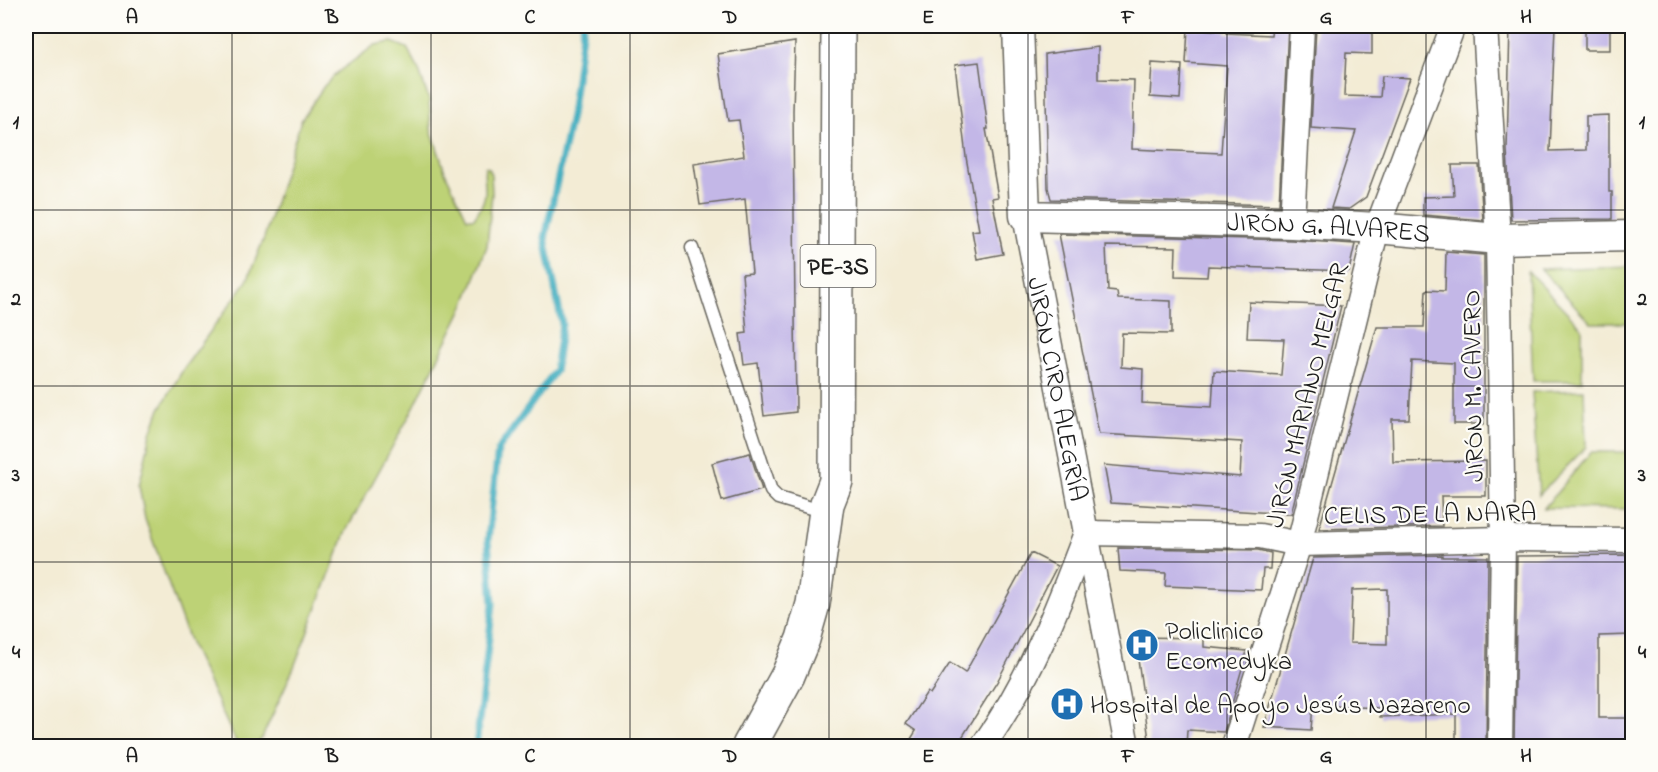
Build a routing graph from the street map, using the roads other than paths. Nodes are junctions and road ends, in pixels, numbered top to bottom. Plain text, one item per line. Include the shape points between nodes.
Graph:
1 (816, 26) edge
2 (838, 26) edge
3 (1018, 26) edge
4 (1302, 26) edge
5 (1453, 26) edge
6 (1485, 26) edge
7 (827, 159) junction
8 (1024, 216) junction
9 (1292, 223) junction
10 (1377, 228) junction
11 (1632, 236) edge
12 (1498, 239) junction
13 (692, 248) dead end
14 (826, 508) junction
15 (1086, 533) junction
16 (1503, 539) junction
17 (1632, 540) edge
18 (1299, 544) junction
19 (749, 747) edge
20 (983, 747) edge
21 (1127, 747) edge
22 (1234, 747) edge
23 (1500, 747) edge

1 - 7 highway, PE-3S
2 - 7 highway, PE-3S
3 - 8 street, JIRÓN CIRO ALEGRÍA
4 - 9 street
5 - 10 street, JIRÓN MARIANO MELGAR
6 - 12 street, JIRÓN M. CAVERO
7 - 14 highway, PE-3S via 836,481
8 - 9 street, JIRÓN G. ALVARES
8 - 15 street, JIRÓN CIRO ALEGRÍA
9 - 10 street, JIRÓN G. ALVARES
10 - 12 street, JIRÓN G. ALVARES
10 - 18 street, JIRÓN MARIANO MELGAR
11 - 12 street, JIRÓN G. ALVARES
12 - 16 street, JIRÓN M. CAVERO
13 - 14 lane via 771,491 778,498
14 - 19 highway, PE-3S via 813,604 803,639
15 - 18 street, CELIS DE LA NAIRA via 1260,536
15 - 20 street via 1034,662
15 - 21 street, JIRÓN CIRO ALEGRÍA
16 - 17 street, CELIS DE LA NAIRA
16 - 18 street, CELIS DE LA NAIRA
16 - 23 street, JIRÓN M. CAVERO
18 - 22 street, JIRÓN MARIANO MELGAR

